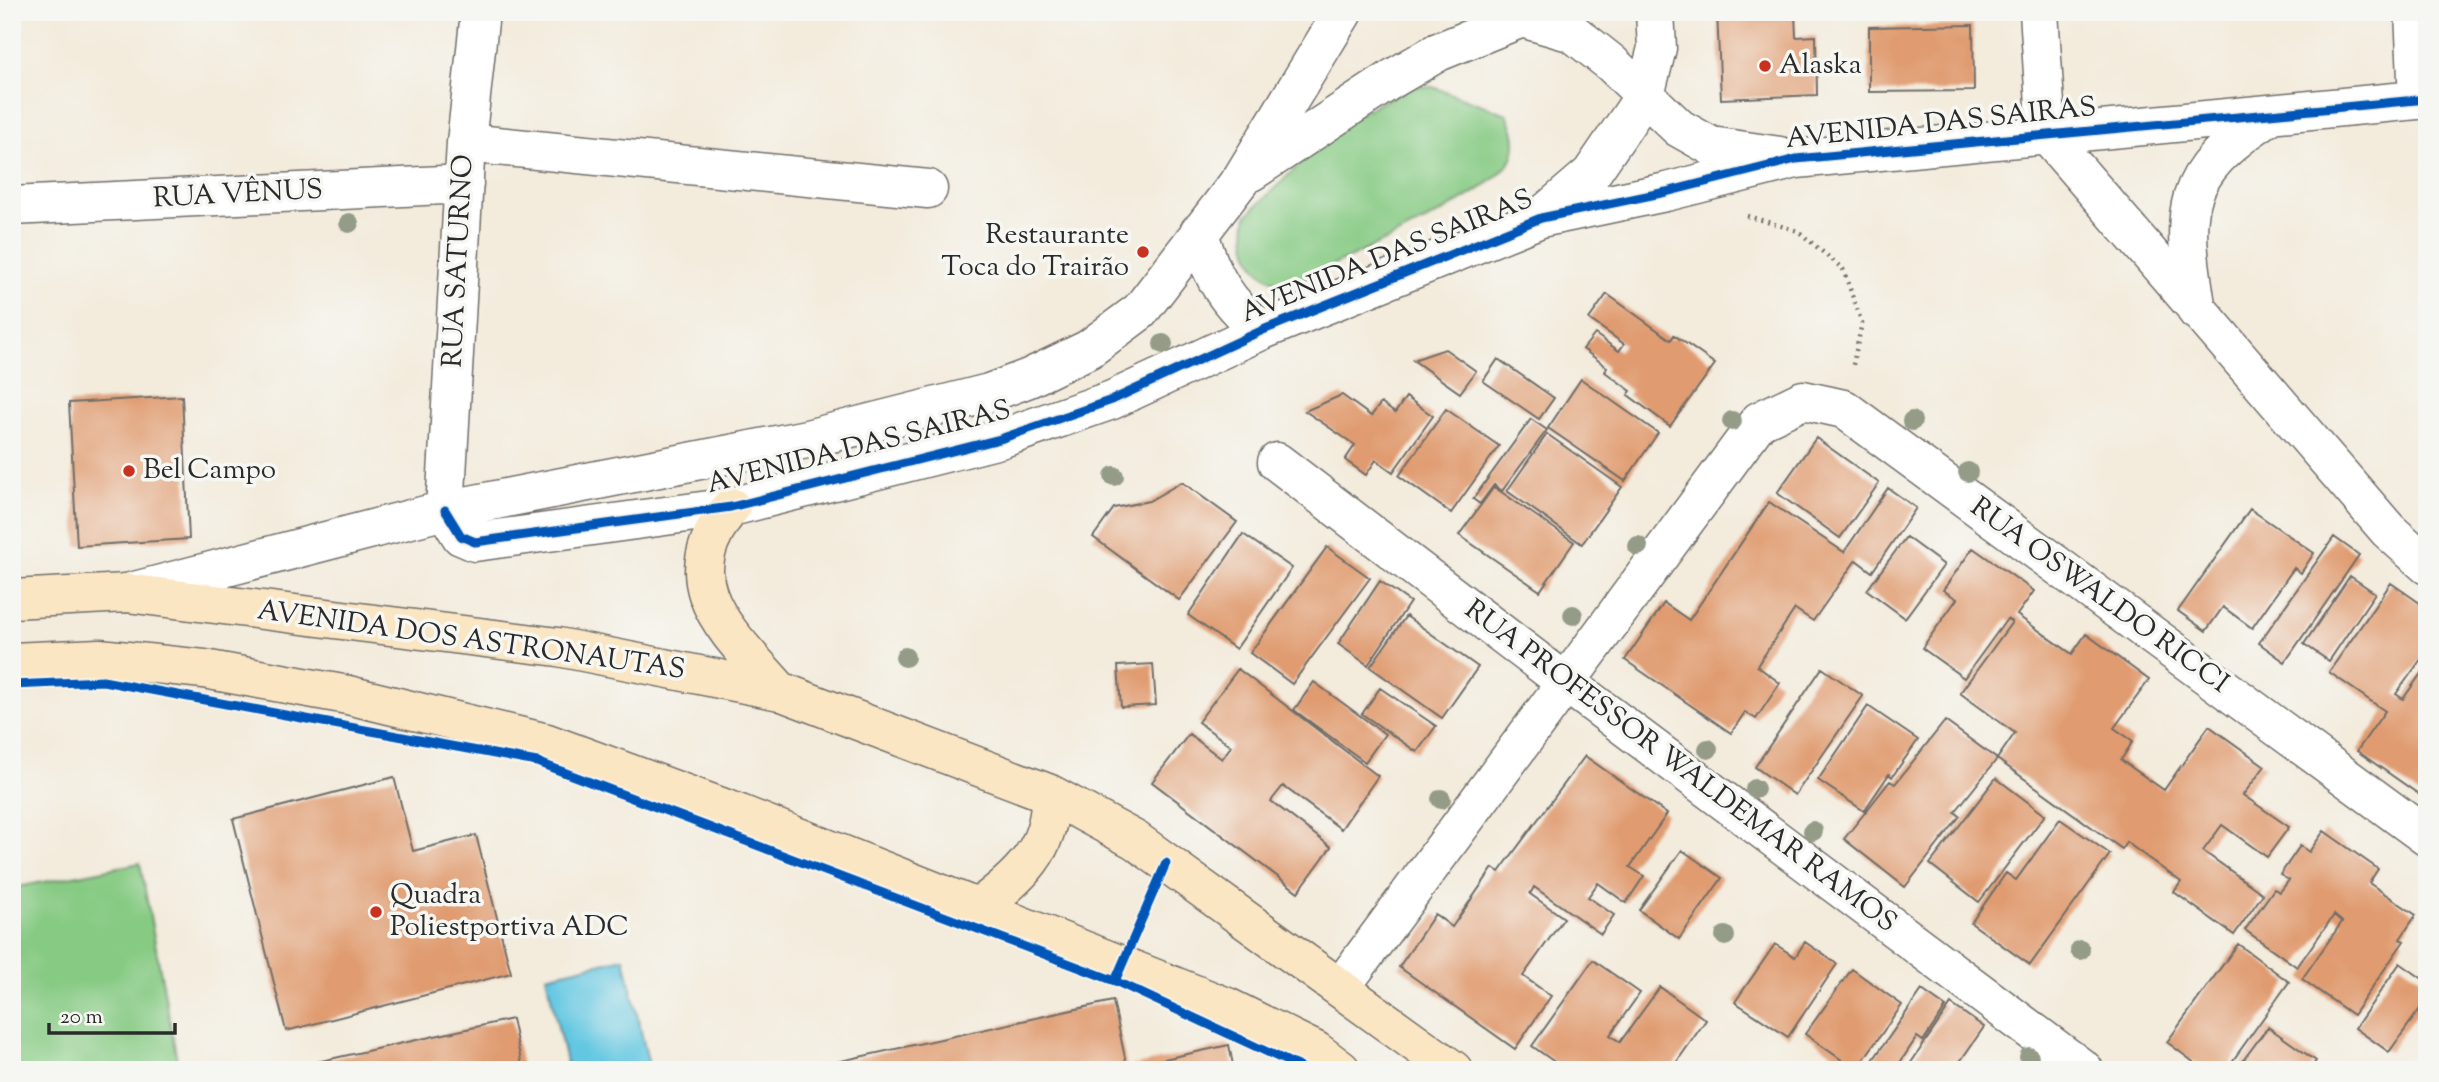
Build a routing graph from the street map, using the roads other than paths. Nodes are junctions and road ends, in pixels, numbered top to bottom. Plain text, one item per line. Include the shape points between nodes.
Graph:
1 (480, 12) edge
2 (1343, 12) edge
3 (1655, 12) edge
4 (2039, 12) edge
5 (2414, 12) edge
6 (1645, 95) junction
7 (2423, 99) edge
8 (2269, 116) junction
9 (2047, 135) junction
10 (466, 143) junction
11 (1796, 159) junction
12 (1242, 178) junction
13 (464, 184) junction
14 (928, 189) dead end
15 (12, 206) edge
16 (1541, 218) junction
17 (1199, 232) junction
18 (2197, 312) junction
19 (1263, 330) junction
20 (1277, 462) dead end
21 (731, 507) junction
22 (445, 510) junction
23 (2427, 565) edge
24 (128, 593) junction
25 (12, 598) edge
26 (12, 662) edge
27 (1564, 682) junction
28 (780, 691) junction
29 (1050, 794) junction
30 (2427, 836) edge
31 (977, 909) junction
32 (1341, 987) junction
33 (1341, 1070) edge
34 (1453, 1070) edge
35 (2084, 1070) edge

1 - 10 street, RUA SATURNO
2 - 12 street
3 - 6 street via 1657,48
4 - 9 street
5 - 7 street
6 - 11 street via 1679,128 1711,146
6 - 12 street via 1573,33 1522,18 1426,59
6 - 16 street via 1591,174
7 - 8 street, AVENIDA DAS SAIRAS
8 - 9 street, AVENIDA DAS SAIRAS
8 - 18 street via 2213,160 2193,192 2187,223
9 - 11 street, AVENIDA DAS SAIRAS
9 - 18 street
10 - 13 street, RUA SATURNO
10 - 14 street
11 - 16 street, AVENIDA DAS SAIRAS
12 - 17 street
13 - 15 street, RUA VÊNUS
13 - 22 street, RUA SATURNO
16 - 19 street, AVENIDA DAS SAIRAS
17 - 19 street via 1216,280 1243,317
17 - 22 street via 1140,311 1077,355 989,393 807,439
18 - 23 street via 2388,530
19 - 21 street, AVENIDA DAS SAIRAS via 1112,400 1000,439
20 - 27 street, RUA PROFESSOR WALDEMAR RAMOS
21 - 22 street, AVENIDA DAS SAIRAS via 475,542 461,536
21 - 28 main road via 712,530 703,576 716,612
22 - 24 street
24 - 25 main road, AVENIDA DOS ASTRONAUTAS
24 - 28 main road, AVENIDA DOS ASTRONAUTAS via 558,647
26 - 31 main road via 99,658 204,669 348,695 547,743
27 - 30 street, RUA OSWALDO RICCI via 1759,421 1803,400 1844,409
27 - 32 street
27 - 35 street, RUA PROFESSOR WALDEMAR RAMOS
28 - 29 main road, AVENIDA DOS ASTRONAUTAS
29 - 31 main road via 1051,818 1031,861 1014,881
29 - 32 main road, AVENIDA DOS ASTRONAUTAS via 1135,841
31 - 33 main road via 1227,1007 1316,1051
32 - 34 main road, AVENIDA DOS ASTRONAUTAS

